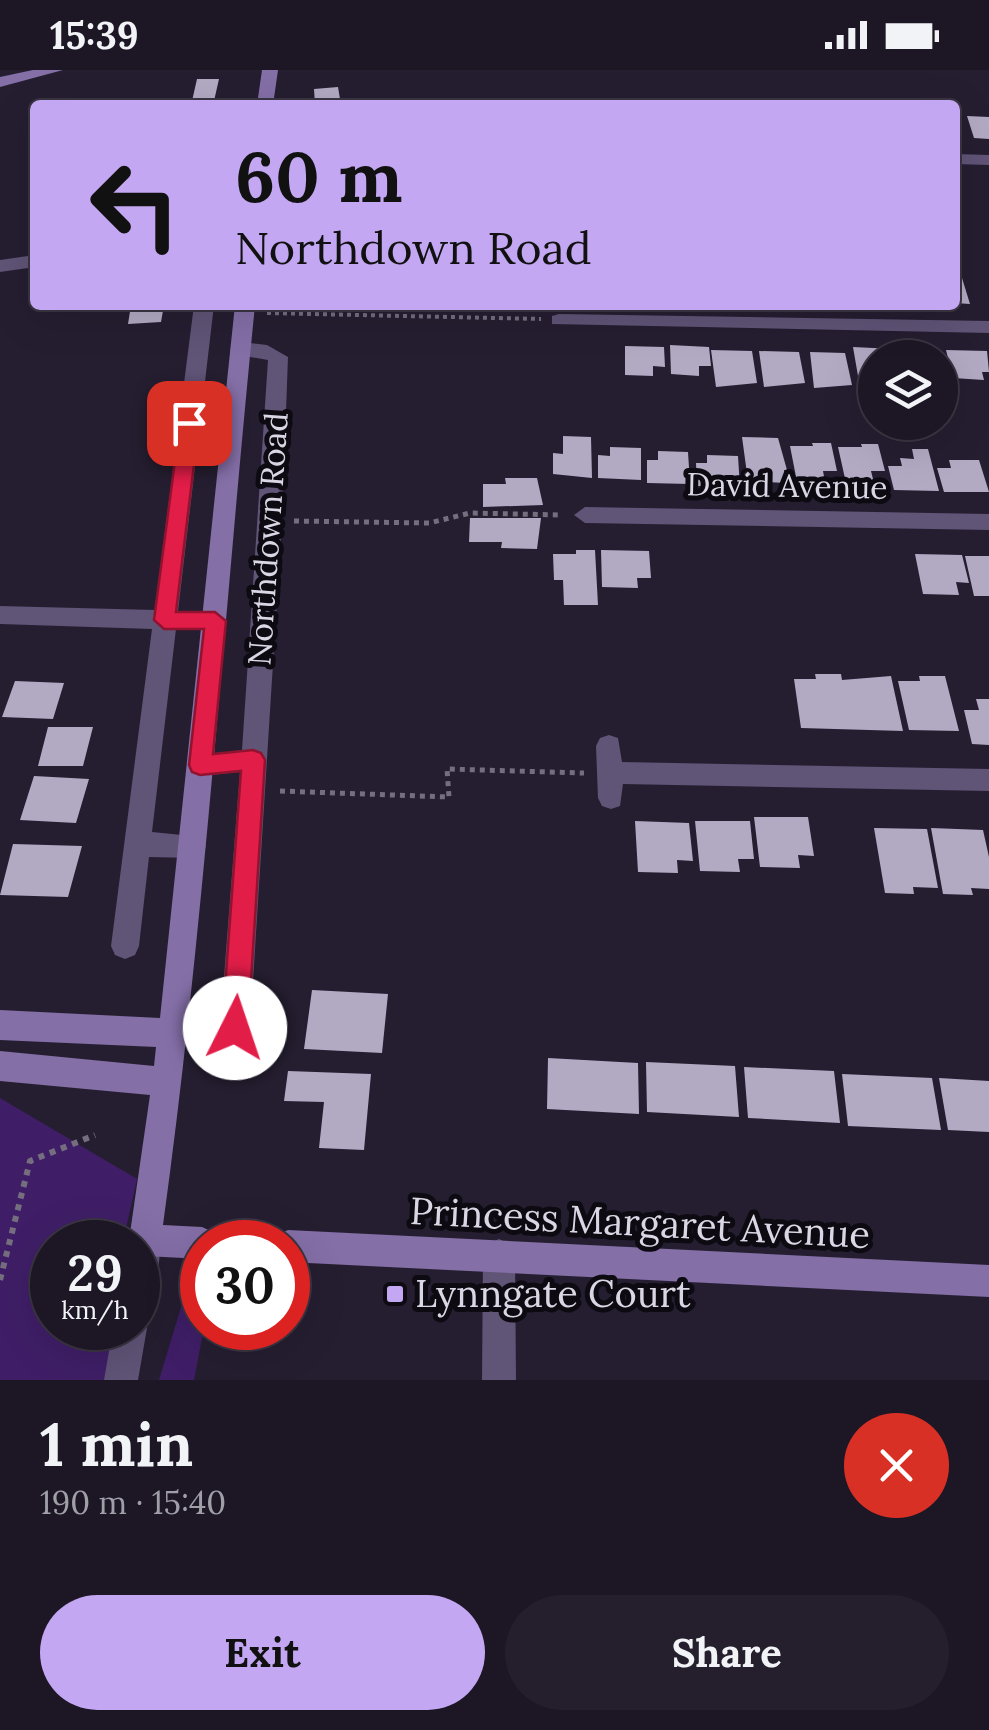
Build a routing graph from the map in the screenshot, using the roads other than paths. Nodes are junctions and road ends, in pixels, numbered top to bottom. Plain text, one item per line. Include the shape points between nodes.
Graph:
1 (56, 70) edge
2 (270, 70) edge
3 (0, 82) edge
4 (266, 100) edge
5 (960, 159) edge
6 (989, 160) edge
7 (30, 263) edge
8 (0, 266) edge
9 (203, 310) edge
10 (244, 310) edge
11 (560, 319) edge
12 (989, 327) edge
13 (240, 349) junction
14 (584, 513) road end
15 (989, 522) edge
16 (0, 614) edge
17 (164, 620) junction
18 (215, 621) junction
19 (609, 746) dead end
20 (253, 760) junction
21 (200, 765) junction
22 (989, 780) edge
23 (138, 844) junction
24 (193, 846) junction
25 (125, 946) dead end
26 (0, 1025) edge
27 (235, 1028) dead end
28 (173, 1033) junction
29 (0, 1066) edge
30 (168, 1082) junction
31 (148, 1220) edge
32 (310, 1247) edge
33 (499, 1255) junction
34 (989, 1281) edge
35 (126, 1350) edge
36 (121, 1380) edge
37 (499, 1380) edge

1 - 3 main road
2 - 4 main road
5 - 6 street
7 - 8 street
9 - 17 street
10 - 13 main road, Northdown Road
11 - 12 street
13 - 18 main road, Northdown Road
13 - 20 street, Northdown Road via 278,358
14 - 15 street, David Avenue
16 - 17 street
17 - 18 street
17 - 23 street
18 - 21 main road, Northdown Road
19 - 22 street via 611,786
20 - 21 street
20 - 27 street, Northdown Road
21 - 24 main road, Northdown Road
23 - 24 street
23 - 25 street
24 - 28 main road, Northdown Road
26 - 28 main road
28 - 30 main road, Northdown Road
29 - 30 main road
30 - 31 main road, Northdown Road
32 - 33 main road, Princess Margaret Avenue
33 - 34 main road, Princess Margaret Avenue
33 - 37 street
35 - 36 street

